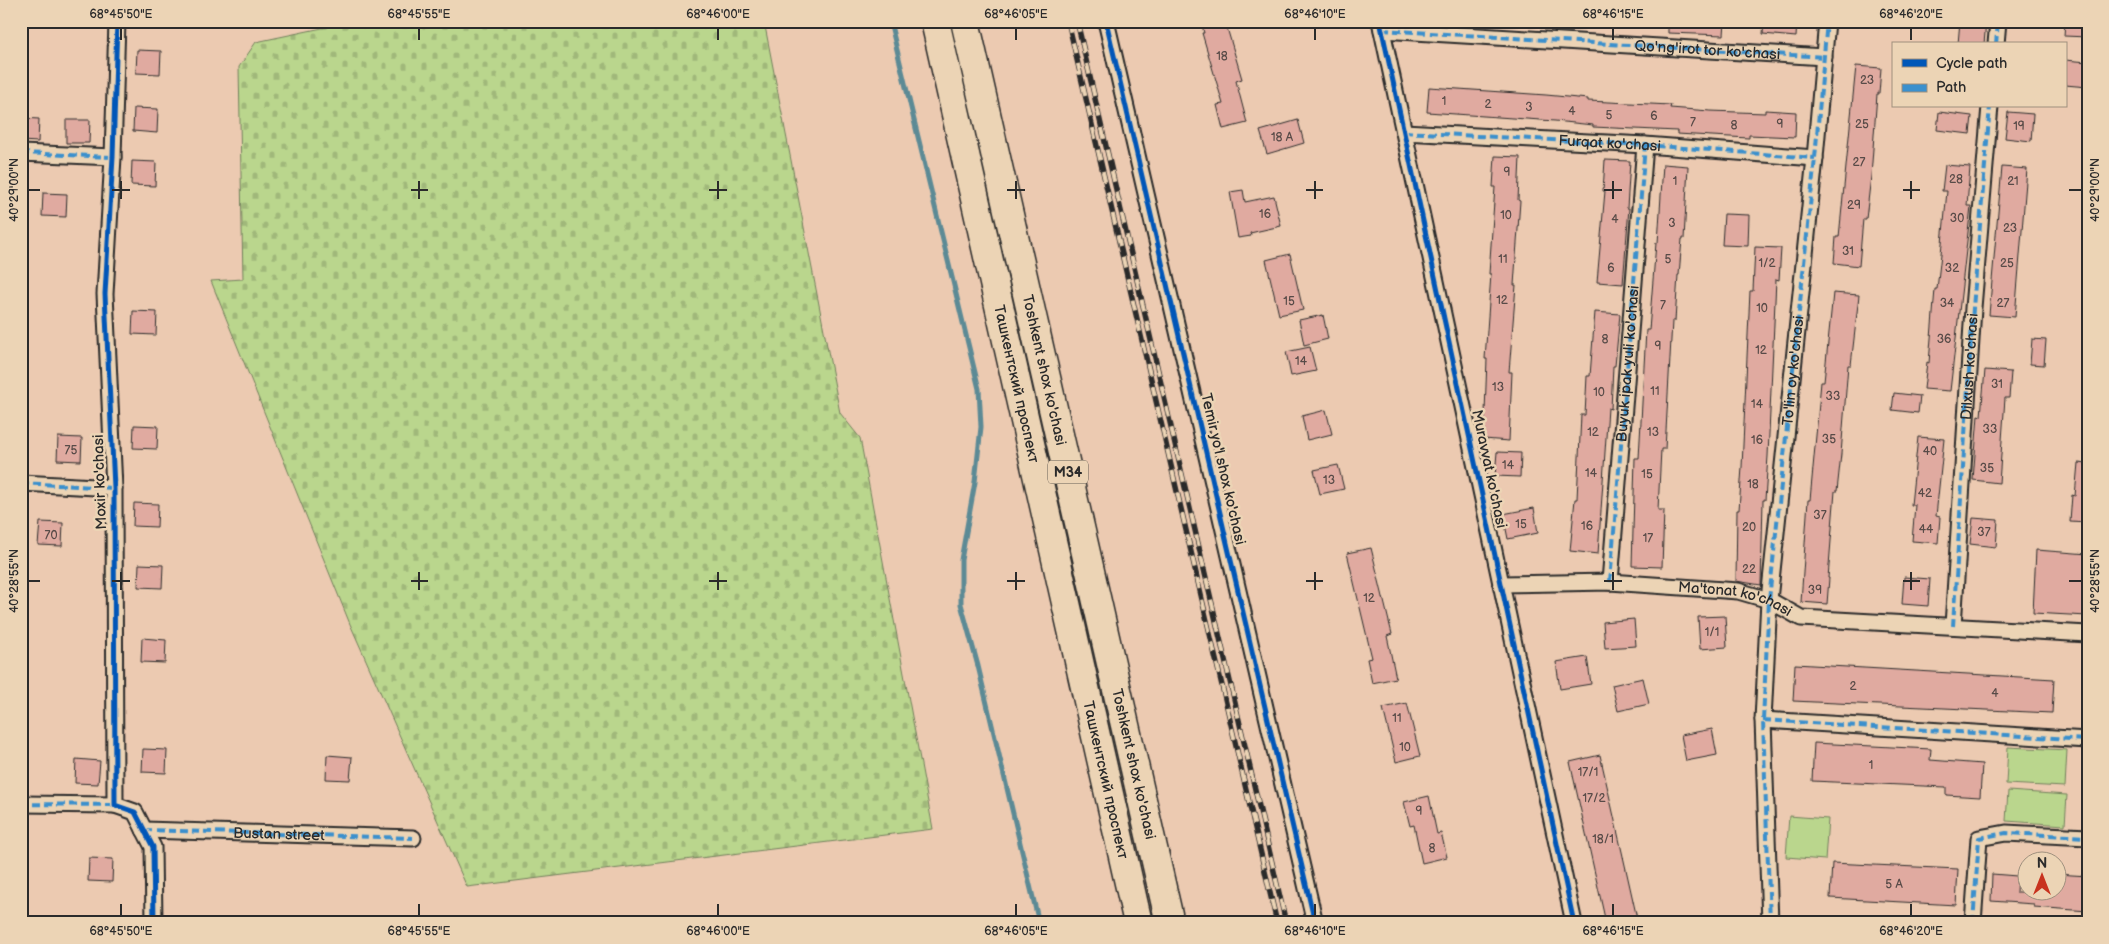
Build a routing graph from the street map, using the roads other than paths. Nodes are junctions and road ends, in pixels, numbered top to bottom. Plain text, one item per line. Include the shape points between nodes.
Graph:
1 (117, 21) edge
2 (934, 21) edge
3 (965, 21) edge
4 (1106, 21) edge
5 (1827, 21) edge
6 (1998, 21) edge
7 (1381, 26) edge
8 (1996, 42) edge
9 (1824, 56) junction
10 (1990, 108) edge
11 (1404, 132) junction
12 (1645, 145) junction
13 (21, 153) edge
14 (113, 157) junction
15 (1815, 158) junction
16 (21, 483) edge
17 (114, 488) junction
18 (1610, 582) junction
19 (1501, 584) junction
20 (1768, 600) junction
21 (1953, 626) junction
22 (2088, 634) edge
23 (1763, 720) junction
24 (2088, 740) edge
25 (21, 804) edge
26 (115, 805) junction
27 (144, 830) junction
28 (2088, 837) edge
29 (413, 838) dead end
30 (154, 923) edge
31 (1138, 923) edge
32 (1170, 923) edge
33 (1315, 923) edge
34 (1574, 923) edge
35 (1770, 923) edge
36 (1973, 923) edge

1 - 14 street, Moxir ko'chasi
2 - 31 highway, Ташкентский проспект / M34
3 - 32 highway, Toshkent shox ko'chasi / M34
4 - 33 street, Temir yo'l shox ko'chasi
5 - 9 street, To'lin oy ko'chasi
6 - 8 street
7 - 9 street, Qo'ng'irot tor ko'chasi
7 - 11 street, Muravvat ko'chasi
9 - 15 street, To'lin oy ko'chasi
10 - 21 street, Dilxush ko'chasi via 1973,308
11 - 12 street, Furqat ko'chasi
11 - 19 street, Muravvat ko'chasi
12 - 15 street, Furqat ko'chasi
12 - 18 street, Buyuk ipak yuli ko'chasi
13 - 14 street
14 - 17 street, Moxir ko'chasi via 105,294
15 - 20 street, To'lin oy ko'chasi
16 - 17 street
17 - 26 street, Moxir ko'chasi
18 - 19 street, Ma'tonat ko'chasi
18 - 20 street, Ma'tonat ko'chasi via 1738,591
19 - 34 street, Muravvat ko'chasi
20 - 21 street, Ma'tonat ko'chasi via 1801,618
20 - 23 street, To'lin oy ko'chasi
21 - 22 street, Ma'tonat ko'chasi
23 - 24 street
23 - 35 street, To'lin oy ko'chasi
25 - 26 street
26 - 27 street via 135,812
27 - 29 street, Bustаn street
27 - 30 street via 153,847
28 - 36 street via 2006,833 1979,838

